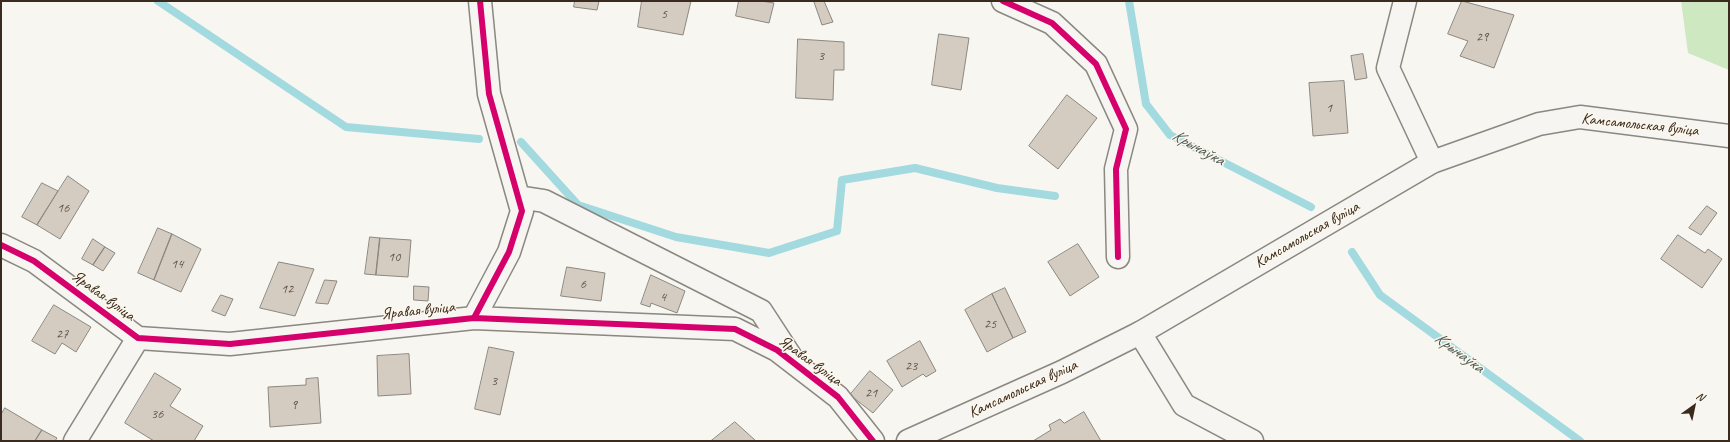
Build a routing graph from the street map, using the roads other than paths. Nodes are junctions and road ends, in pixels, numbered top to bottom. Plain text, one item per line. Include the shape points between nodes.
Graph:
1 (480, 1) edge
2 (1003, 1) edge
3 (1405, 1) edge
4 (1729, 136) edge
5 (1432, 162) junction
6 (518, 197) junction
7 (1, 245) edge
8 (1118, 257) dead end
9 (474, 318) junction
10 (1140, 333) junction
11 (138, 338) junction
12 (798, 366) junction
13 (75, 441) edge
14 (873, 441) edge
15 (908, 441) edge
16 (1252, 441) edge

1 - 6 street via 489,94
2 - 8 street via 1052,23 1096,64 1126,129 1116,169
3 - 5 street via 1388,68
4 - 5 street, Камсамольская вуліца via 1580,117 1538,124
5 - 10 street, Камсамольская вуліца
6 - 9 street via 522,210 509,252
6 - 12 street via 544,201 761,311
7 - 11 street, Яравая вуліца via 34,261
9 - 11 street, Яравая вуліца via 230,344
9 - 12 street, Яравая вуліца via 734,329 777,350
10 - 15 street, Камсамольская вуліца via 1062,372
10 - 16 street via 1184,405
11 - 13 street
12 - 14 street, Яравая вуліца via 838,397

